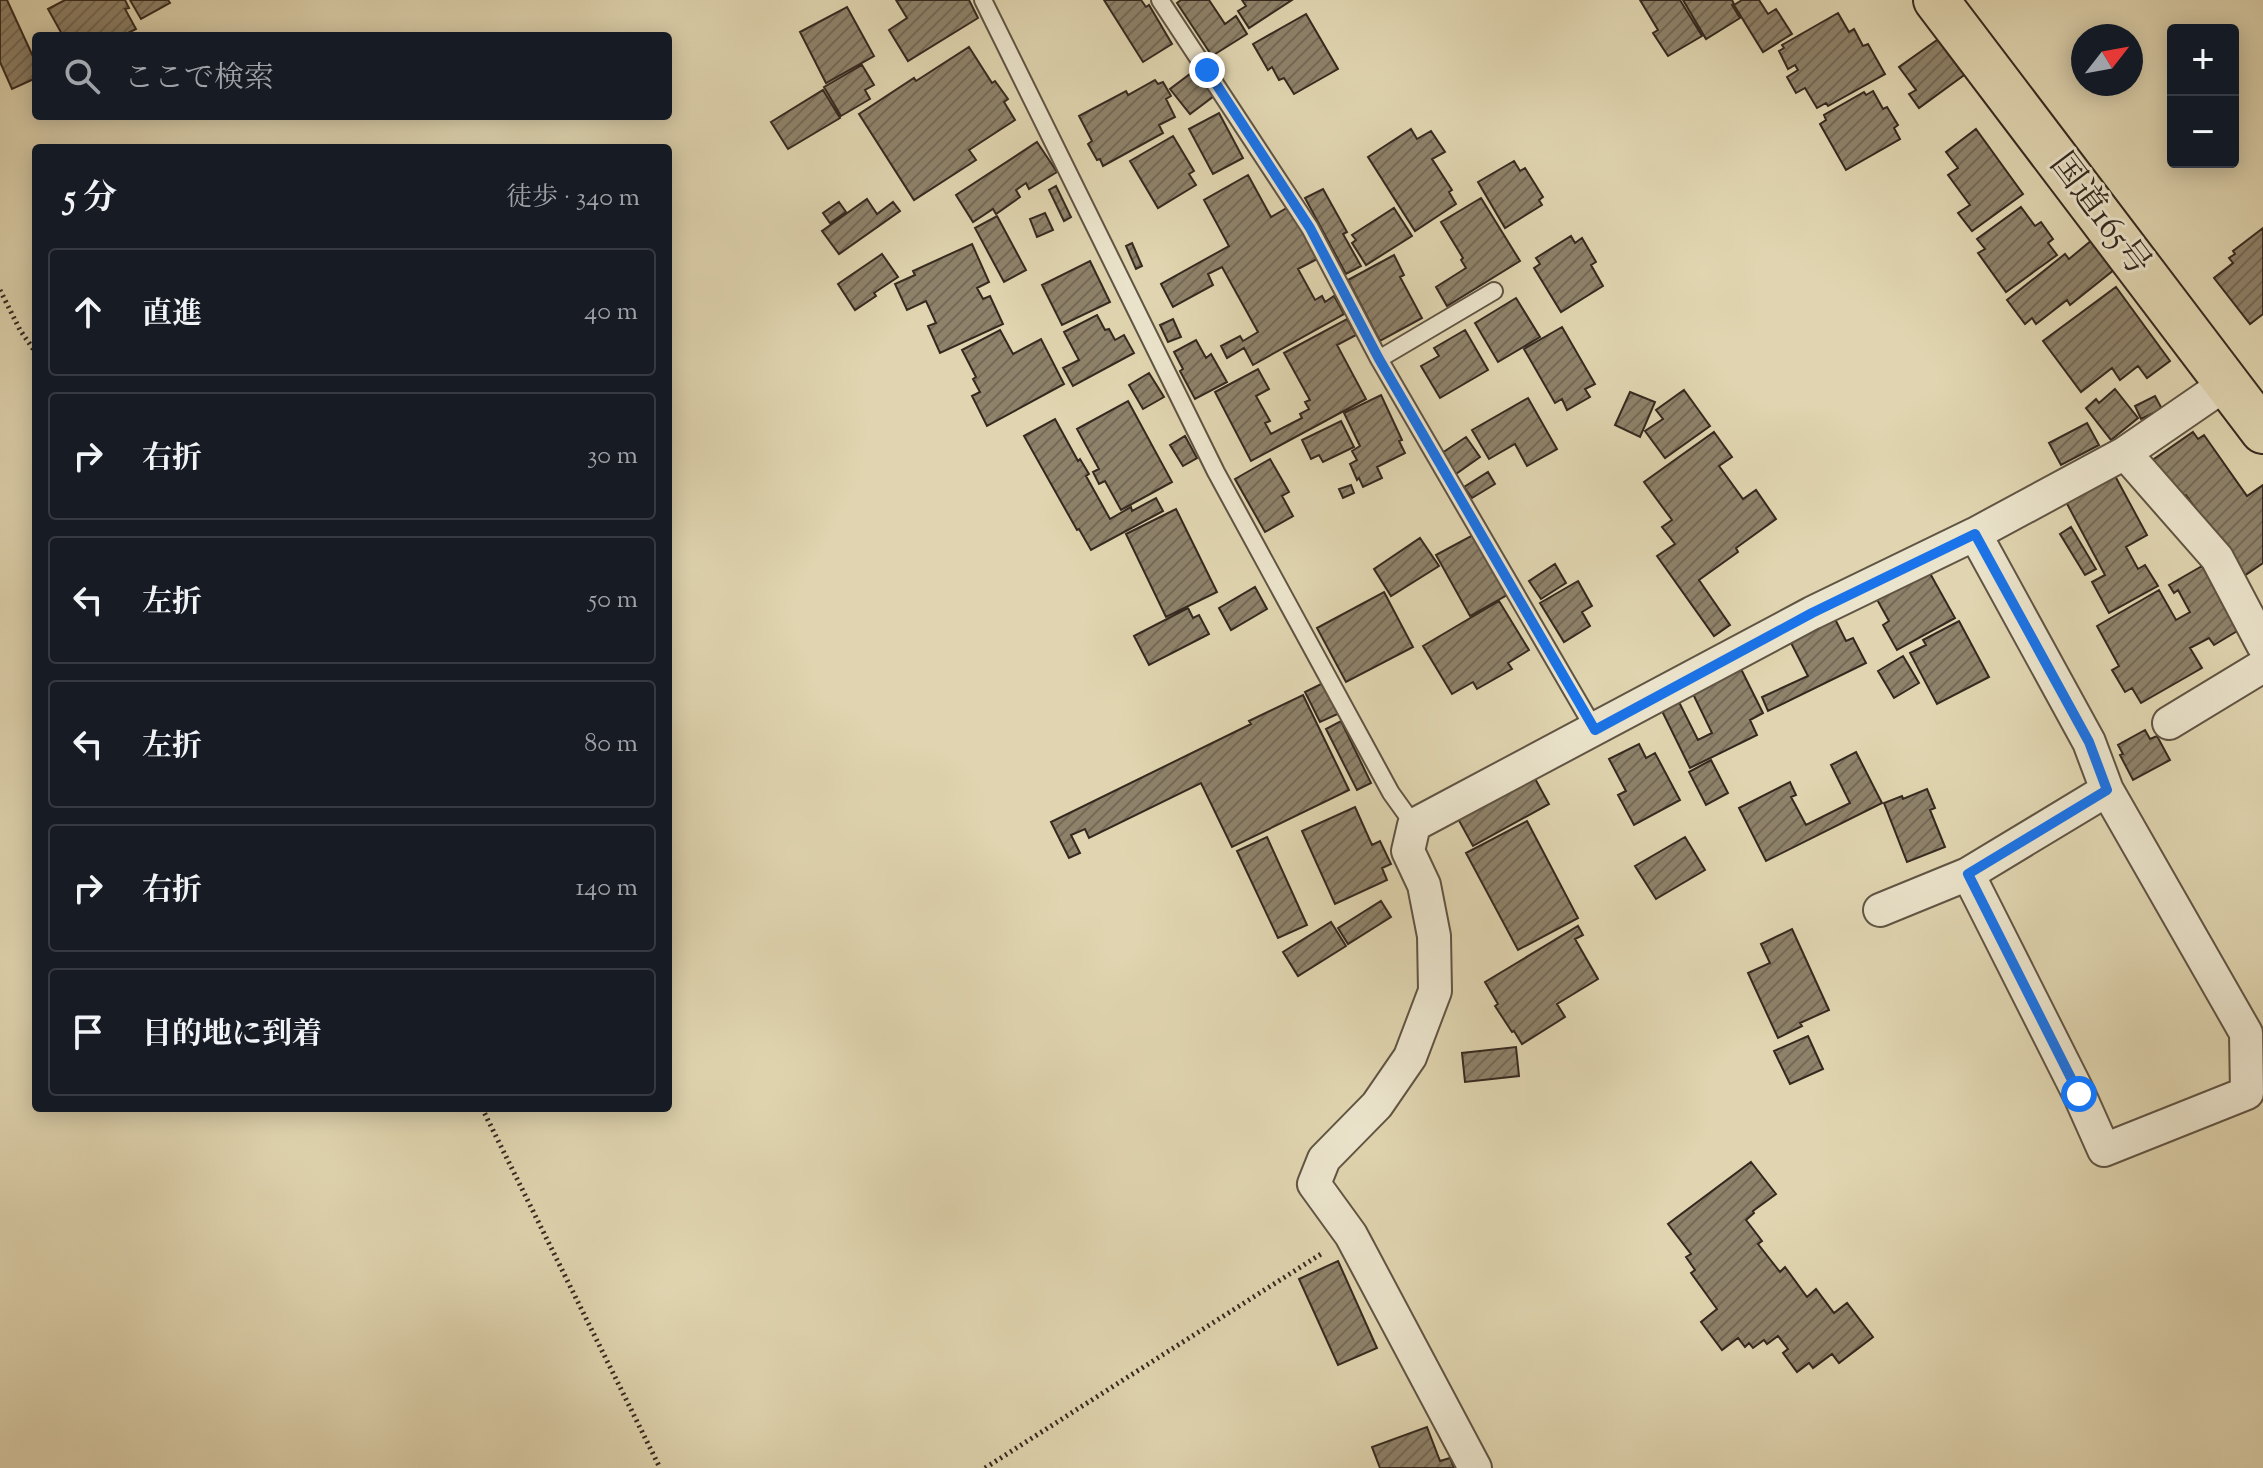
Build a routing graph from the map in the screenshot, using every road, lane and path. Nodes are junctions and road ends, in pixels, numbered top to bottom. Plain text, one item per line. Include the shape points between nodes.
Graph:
1 (983, 0) edge
2 (1160, 0) edge
3 (1936, 0) edge
4 (0, 290) edge
5 (1494, 291) dead end
6 (32, 347) edge
7 (1379, 359) junction
8 (2227, 383) junction
9 (2263, 431) edge
10 (2125, 453) junction
11 (1975, 534) junction
12 (2263, 645) edge
13 (2263, 666) edge
14 (2169, 723) dead end
15 (1595, 730) junction
16 (2107, 790) junction
17 (1414, 825) junction
18 (1968, 874) junction
19 (1880, 910) dead end
20 (484, 1112) edge
21 (1351, 1235) junction
22 (660, 1468) edge
23 (985, 1468) edge
24 (1475, 1468) edge

1 - 17 lane via 1216,472 1391,793
2 - 7 lane via 1310,228
3 - 8 highway, 国道165号
4 - 6 path
5 - 7 lane
7 - 15 lane
8 - 9 highway, 国道165号
8 - 10 street
10 - 11 street
10 - 12 street via 2217,558
11 - 15 street via 1812,613
11 - 16 street via 2089,742
13 - 14 street
15 - 17 street
16 - 18 street
16 - 18 street via 2246,1033 2247,1093 2104,1150
17 - 21 street via 1408,851 1424,885 1434,936 1435,991 1410,1057 1377,1105 1324,1159 1314,1184
18 - 19 street
20 - 22 path
21 - 23 path
21 - 24 street

